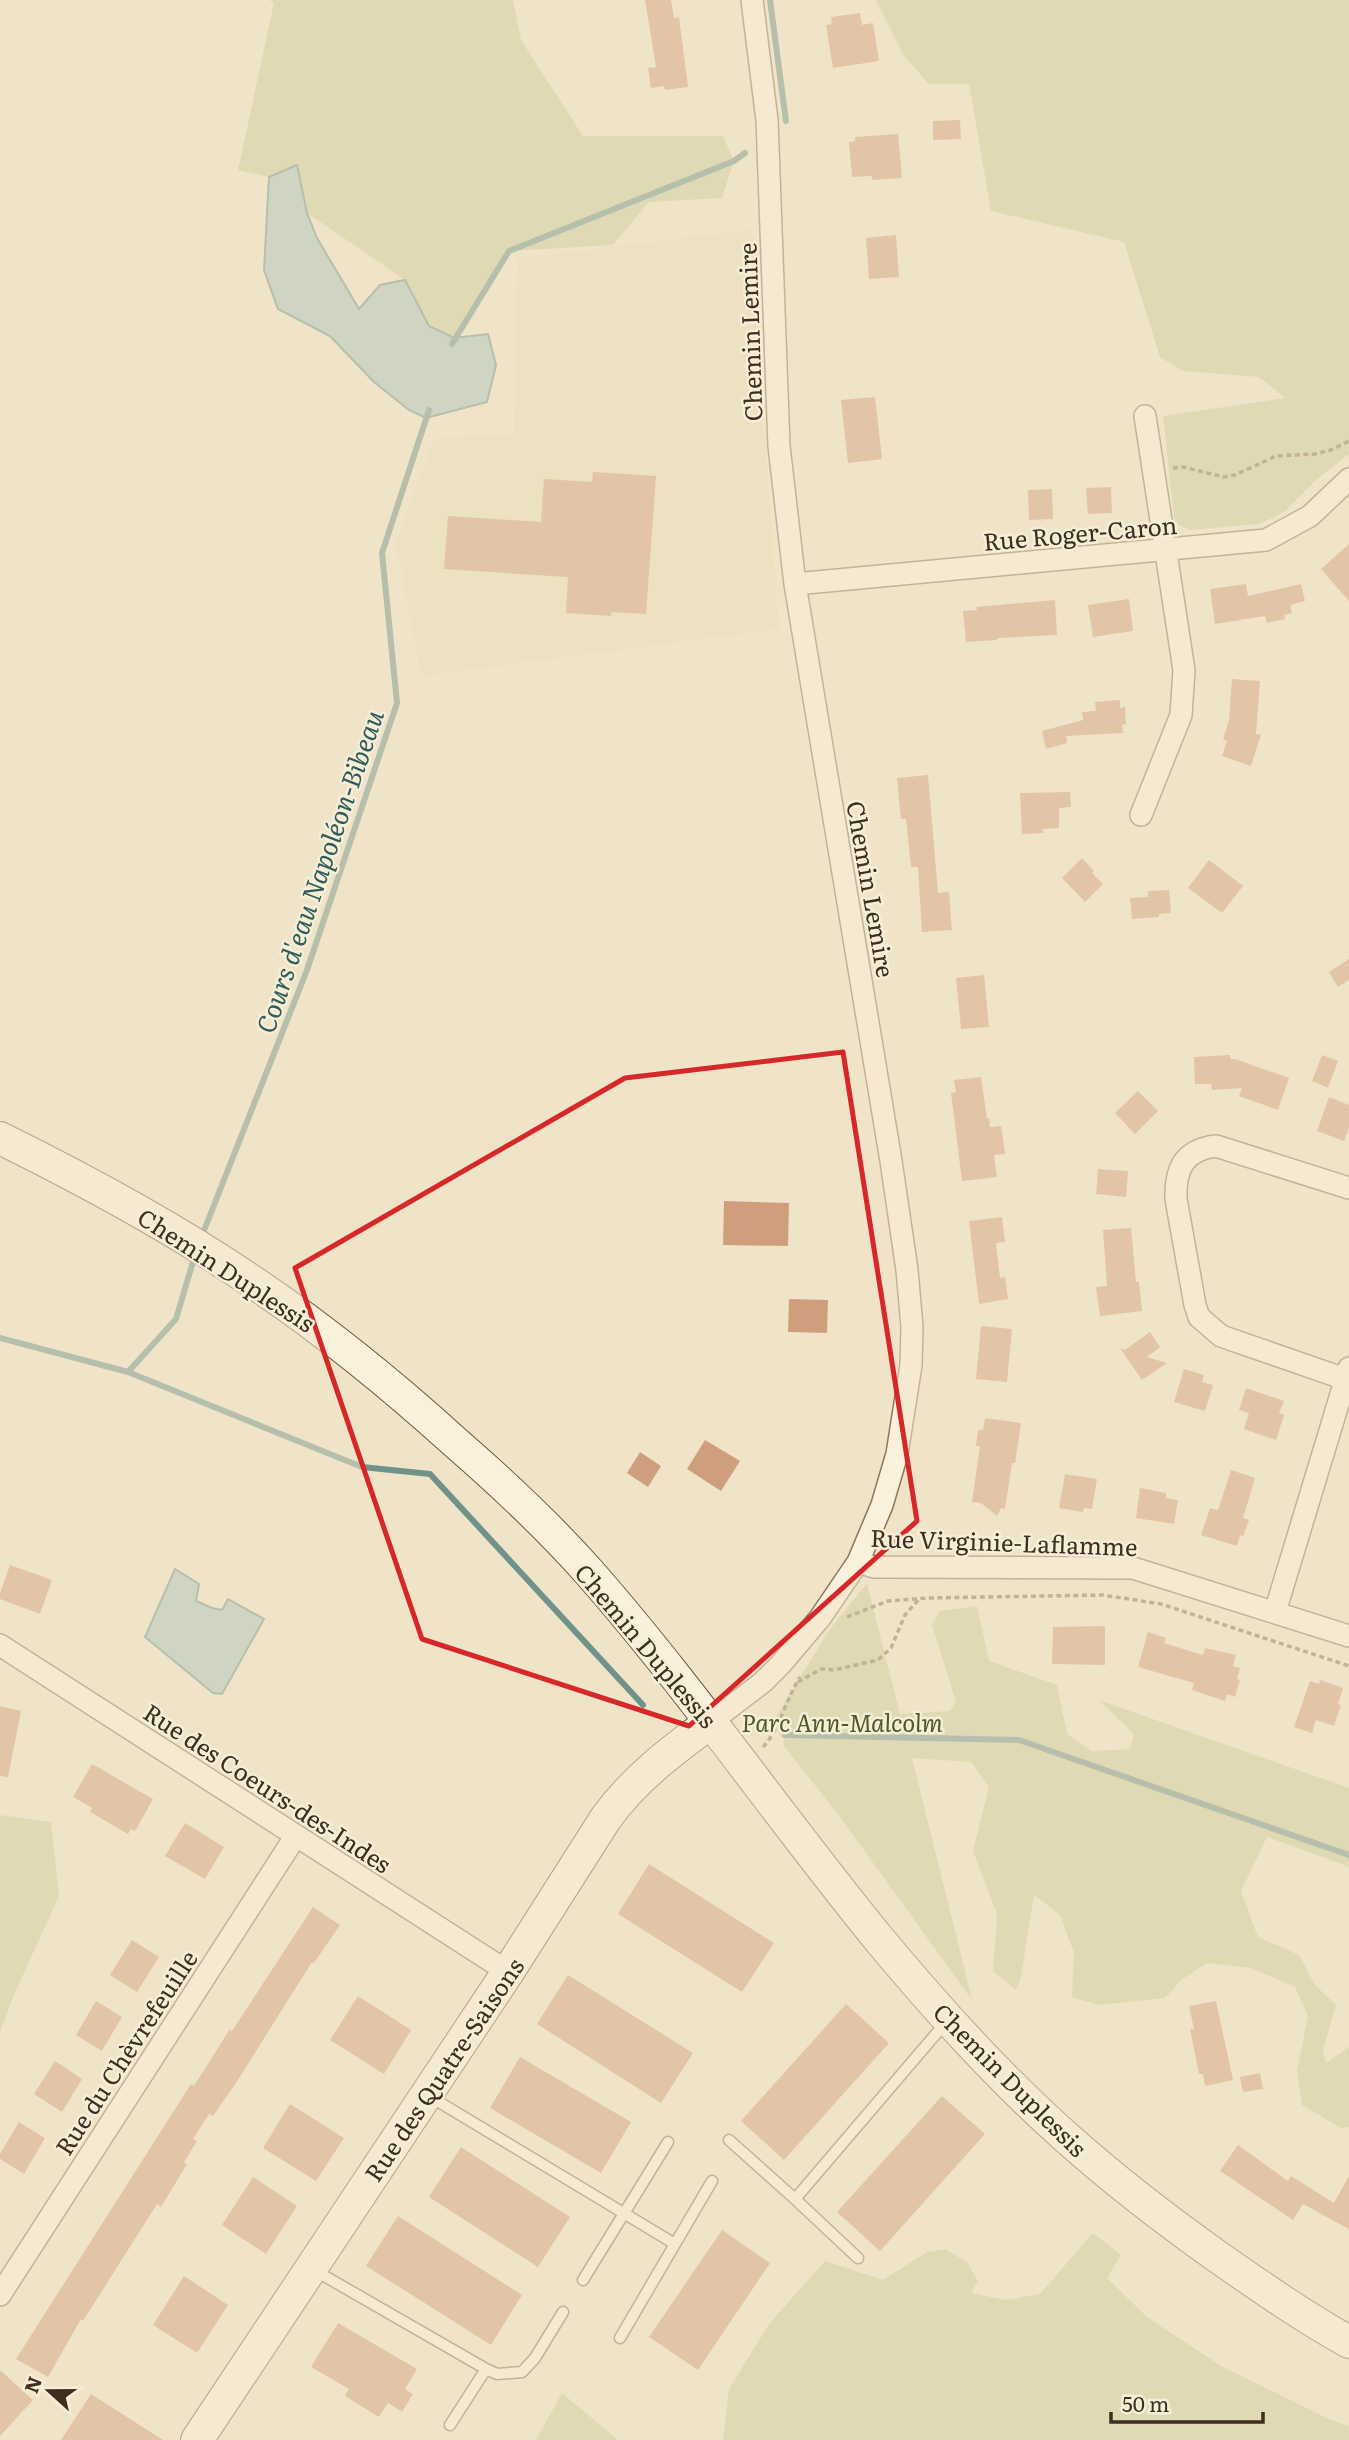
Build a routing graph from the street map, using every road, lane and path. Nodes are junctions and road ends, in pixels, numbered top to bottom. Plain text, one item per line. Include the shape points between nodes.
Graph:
1 (752, 0) edge
2 (1145, 416) dead end
3 (1349, 441) edge
4 (1153, 470) junction
5 (1349, 479) edge
6 (1165, 551) junction
7 (795, 584) junction
8 (1141, 814) dead end
9 (0, 1138) edge
10 (1349, 1188) edge
11 (1347, 1374) edge
12 (858, 1562) junction
13 (928, 1598) junction
14 (1275, 1612) junction
15 (840, 1619) dead end
16 (1349, 1636) edge
17 (0, 1646) edge
18 (1349, 1666) edge
19 (806, 1668) dead end
20 (795, 1685) junction
21 (712, 1721) junction
22 (744, 1766) junction
23 (295, 1837) junction
24 (508, 1972) junction
25 (949, 2019) junction
26 (427, 2094) junction
27 (729, 2140) dead end
28 (668, 2142) dead end
29 (712, 2180) dead end
30 (795, 2199) junction
31 (623, 2213) junction
32 (675, 2244) junction
33 (859, 2258) dead end
34 (311, 2268) junction
35 (583, 2280) dead end
36 (0, 2295) edge
37 (562, 2312) dead end
38 (620, 2338) dead end
39 (1349, 2342) edge
40 (486, 2369) junction
41 (450, 2425) dead end
42 (197, 2440) edge

1 - 7 street, Chemin Lemire via 767,120 778,424
2 - 4 street
3 - 4 path via 1315,454 1276,456 1224,477 1183,467
4 - 6 street
5 - 6 street, Rue Roger-Caron via 1310,516 1266,540
6 - 7 street, Rue Roger-Caron
6 - 8 street via 1184,670 1181,715
7 - 12 street, Chemin Lemire via 891,1161 912,1327 897,1454
9 - 21 street, Chemin Duplessis via 119,1199 250,1279 423,1413 584,1567
10 - 11 street via 1216,1146 1205,1147 1186,1160 1175,1182 1199,1317 1221,1336
11 - 14 street
12 - 14 street, Rue Virginie-Laflamme via 874,1567 1133,1568
12 - 21 street, Chemin Lemire via 820,1619 781,1664
13 - 15 path via 888,1601
13 - 18 path via 1103,1595 1149,1602
13 - 20 path via 918,1599 905,1615 891,1648 878,1660 821,1669
14 - 16 street, Rue Virginie-Laflamme
17 - 23 street, Rue des Coeurs-des-Indes
19 - 20 path
20 - 22 path via 769,1742
21 - 22 street, Chemin Duplessis
21 - 24 street, Rue des Quatre-Saisons via 622,1795
22 - 25 street, Chemin Duplessis via 881,1941
23 - 24 street, Rue des Coeurs-des-Indes
23 - 36 street, Rue du Chèvrefeuille
24 - 26 street, Rue des Quatre-Saisons
25 - 30 lane
25 - 39 street, Chemin Duplessis via 1067,2138 1131,2191 1252,2281
26 - 31 lane
26 - 34 street, Rue des Quatre-Saisons
27 - 30 lane
28 - 31 lane
29 - 32 lane
30 - 33 lane
31 - 32 lane
31 - 35 lane
32 - 38 lane
34 - 40 lane
34 - 42 street, Rue des Quatre-Saisons
37 - 40 lane via 522,2372 497,2374
40 - 41 lane

